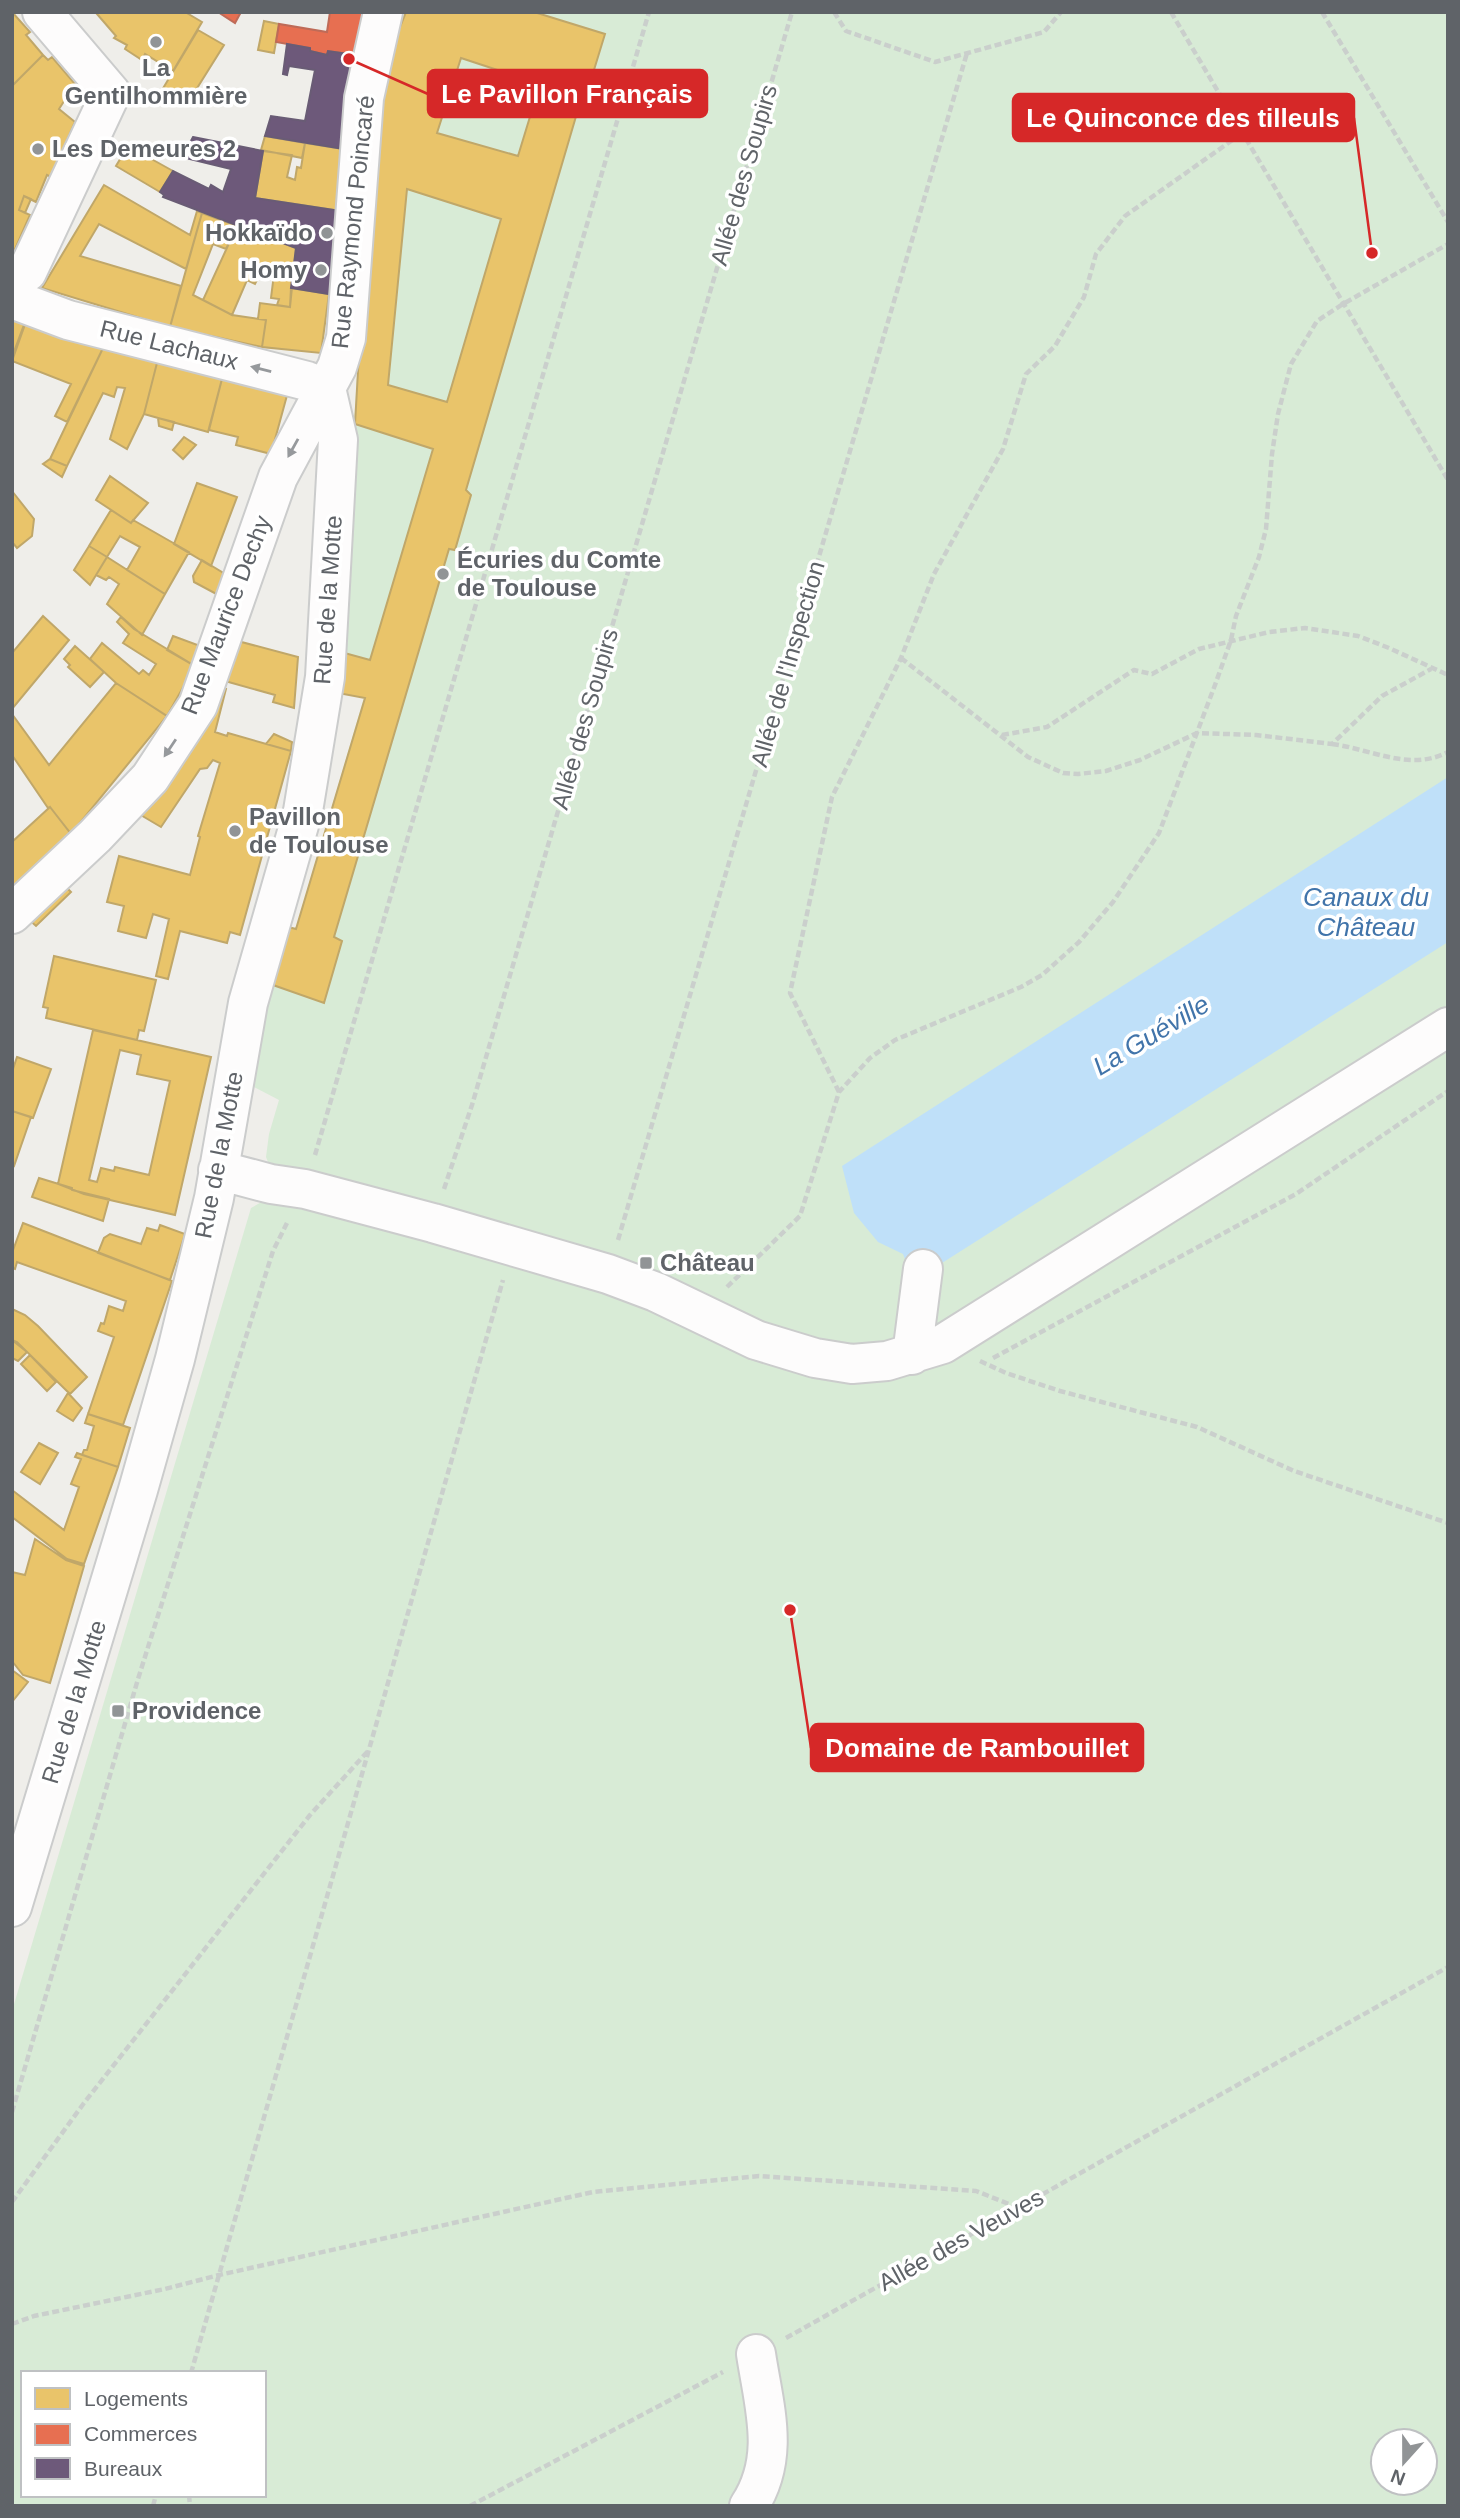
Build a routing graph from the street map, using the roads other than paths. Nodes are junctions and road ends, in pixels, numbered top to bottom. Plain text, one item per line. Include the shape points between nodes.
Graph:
1 (42, 12) edge
2 (383, 12) edge
3 (16, 293) edge
4 (326, 388) junction
5 (12, 914) edge
6 (1448, 1027) edge
7 (218, 1170) junction
8 (923, 1269) dead end
9 (928, 1350) junction
10 (12, 1907) edge
11 (756, 2354) road end
12 (749, 2506) edge

1 - 3 street via 111,93
2 - 4 street, Rue Raymond Poincaré via 364,98 346,338
4 -> 3 street, Rue Lachaux via 68,320
4 -> 5 street, Rue Maurice Dechy via 278,477 198,705 150,778
4 - 7 street, Rue de la Motte via 338,440 325,677 303,811 248,1003
6 - 9 street
7 - 9 street via 433,1223 608,1274 756,1339 815,1358 852,1364
7 - 10 street, Rue de la Motte via 175,1359
8 - 9 street
11 - 12 street via 768,2433 767,2470

